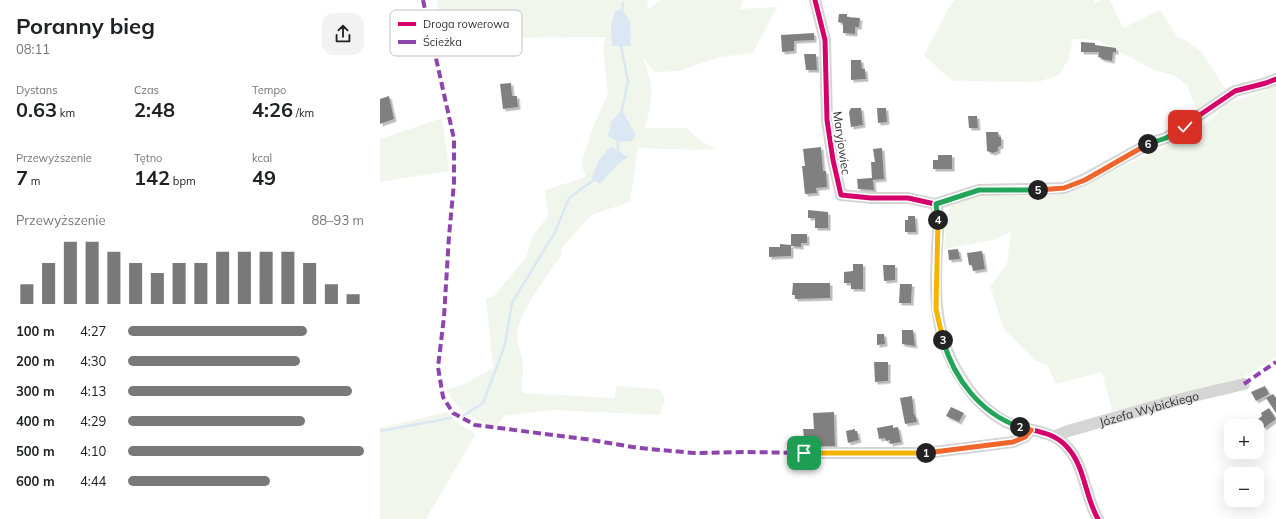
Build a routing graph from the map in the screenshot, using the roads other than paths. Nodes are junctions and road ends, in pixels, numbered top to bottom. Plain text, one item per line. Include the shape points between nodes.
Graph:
1 (815, 0) edge
2 (1276, 79) edge
3 (936, 204) junction
4 (1244, 384) dead end
5 (1031, 430) junction
6 (1056, 436) junction
7 (804, 453) dead end
8 (1098, 519) edge

1 - 3 street, Maryjowiec via 825,40 827,120 841,195 908,198
2 - 3 street via 1235,91 1166,138 1150,143 1085,180 1064,188 979,190
3 - 5 street via 939,215 936,309 947,355 966,387 978,401 1006,422
4 - 6 street, Józefa Wybickiego via 1176,400
5 - 6 street
5 - 7 street via 1025,437 1013,442 926,453
6 - 8 street via 1075,457

